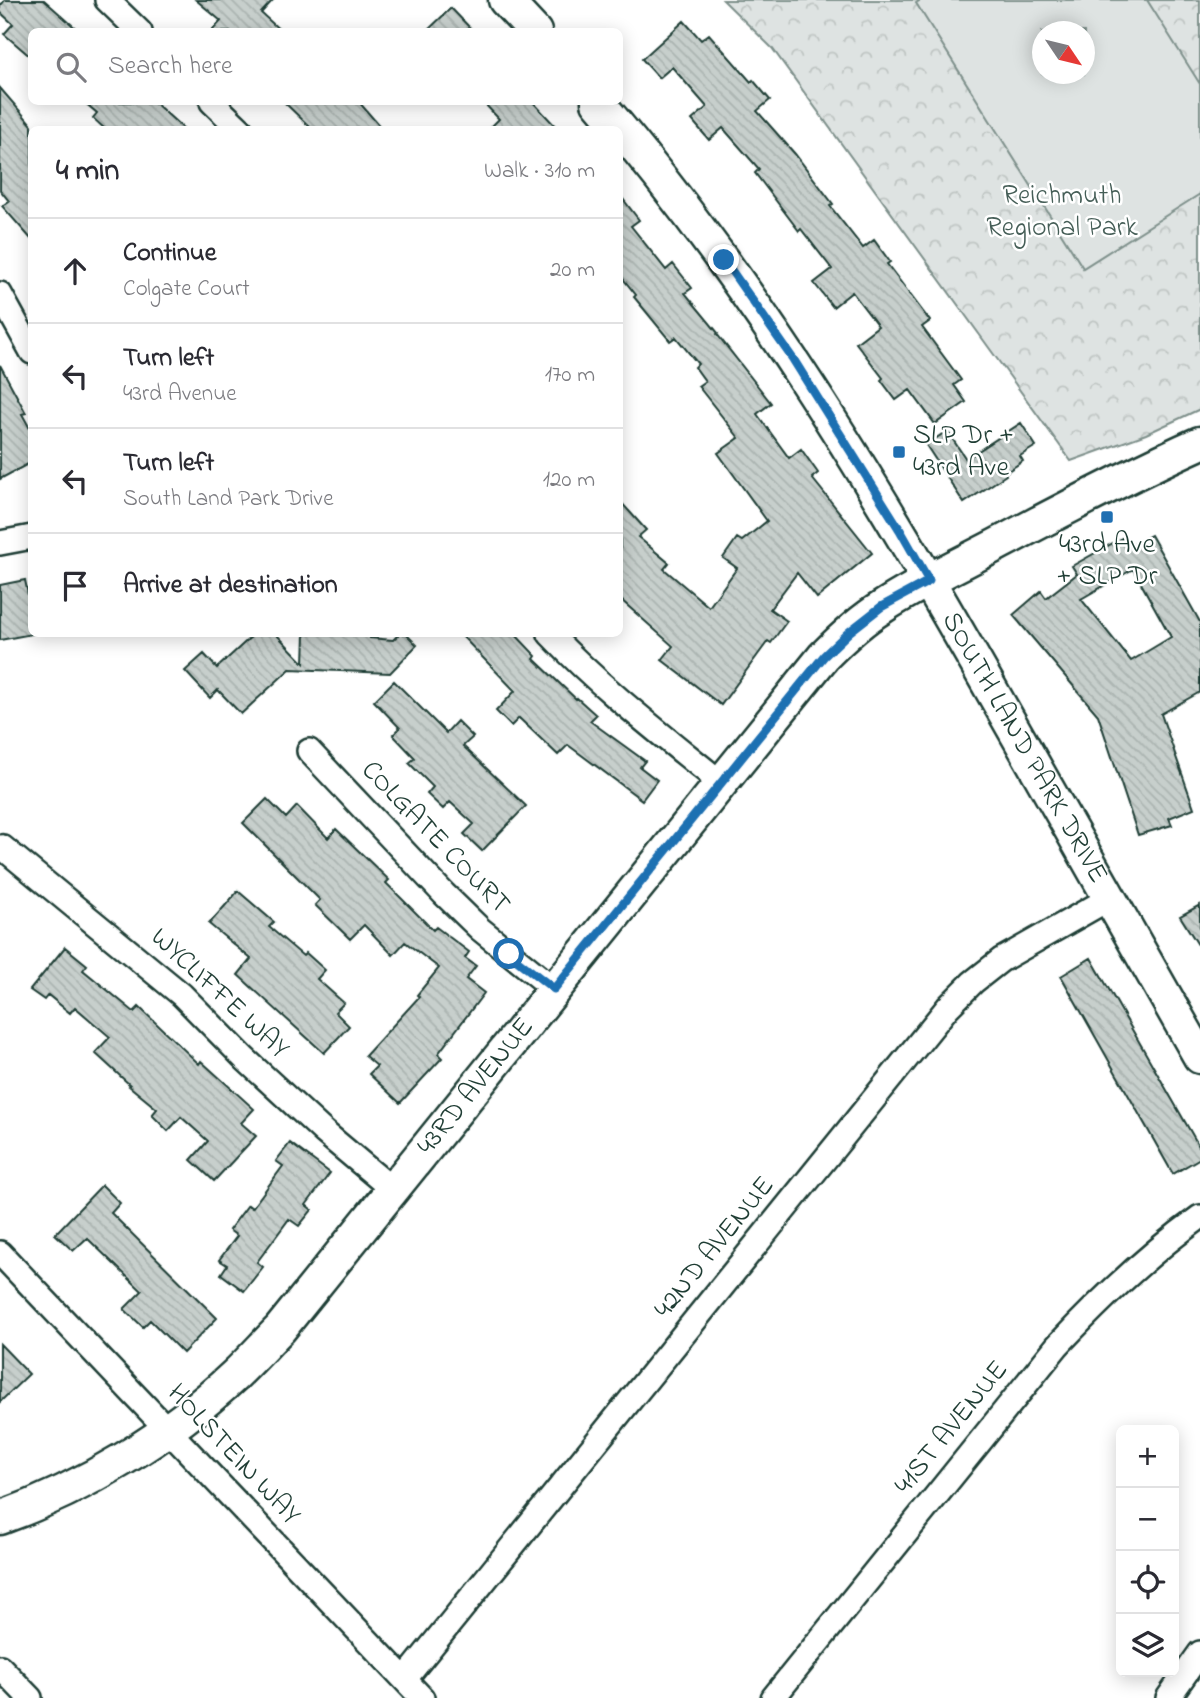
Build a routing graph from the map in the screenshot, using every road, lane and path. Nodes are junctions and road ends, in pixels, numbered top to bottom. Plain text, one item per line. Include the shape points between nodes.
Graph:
1 (107, 0) edge
2 (505, 0) edge
3 (136, 28) edge
4 (531, 28) edge
5 (215, 105) edge
6 (601, 105) edge
7 (237, 126) edge
8 (619, 126) edge
9 (623, 131) edge
10 (0, 294) edge
11 (28, 345) edge
12 (1200, 443) edge
13 (28, 538) edge
14 (0, 543) edge
15 (929, 581) junction
16 (553, 637) edge
17 (309, 751) dead end
18 (721, 783) junction
19 (0, 848) edge
20 (1110, 898) junction
21 (554, 989) junction
22 (1200, 1057) edge
23 (393, 1190) junction
24 (1200, 1217) edge
25 (0, 1253) edge
26 (167, 1429) junction
27 (0, 1518) edge
28 (1200, 1653) edge
29 (0, 1667) edge
30 (405, 1679) junction
31 (30, 1698) edge
32 (422, 1698) edge
33 (773, 1698) edge
34 (1168, 1698) edge

1 - 3 street
2 - 4 street
5 - 7 street
6 - 8 street, SOUTH LAND PARK DRIVE
9 - 15 street, SOUTH LAND PARK DRIVE via 770,326
10 - 11 street
12 - 15 street, 43RD AVENUE
13 - 14 street
15 - 18 street, 43RD AVENUE via 881,607 824,656
15 - 20 street, SOUTH LAND PARK DRIVE
16 - 18 street
17 - 21 street, COLGATE COURT via 480,929
18 - 21 street, 43RD AVENUE
19 - 23 street, WYCLIFFE WAY via 156,972 324,1132
20 - 22 street, SOUTH LAND PARK DRIVE
20 - 30 street, 42ND AVENUE via 1001,960 948,1007
21 - 23 street, 43RD AVENUE
23 - 26 street, 43RD AVENUE via 280,1328 234,1376
24 - 33 street, 41ST AVENUE via 1139,1264 1056,1346
25 - 26 street, HOLSTEIN WAY
26 - 27 street, 43RD AVENUE via 68,1489
26 - 30 street, HOLSTEIN WAY
28 - 34 street
29 - 31 street
30 - 32 street, HOLSTEIN WAY

